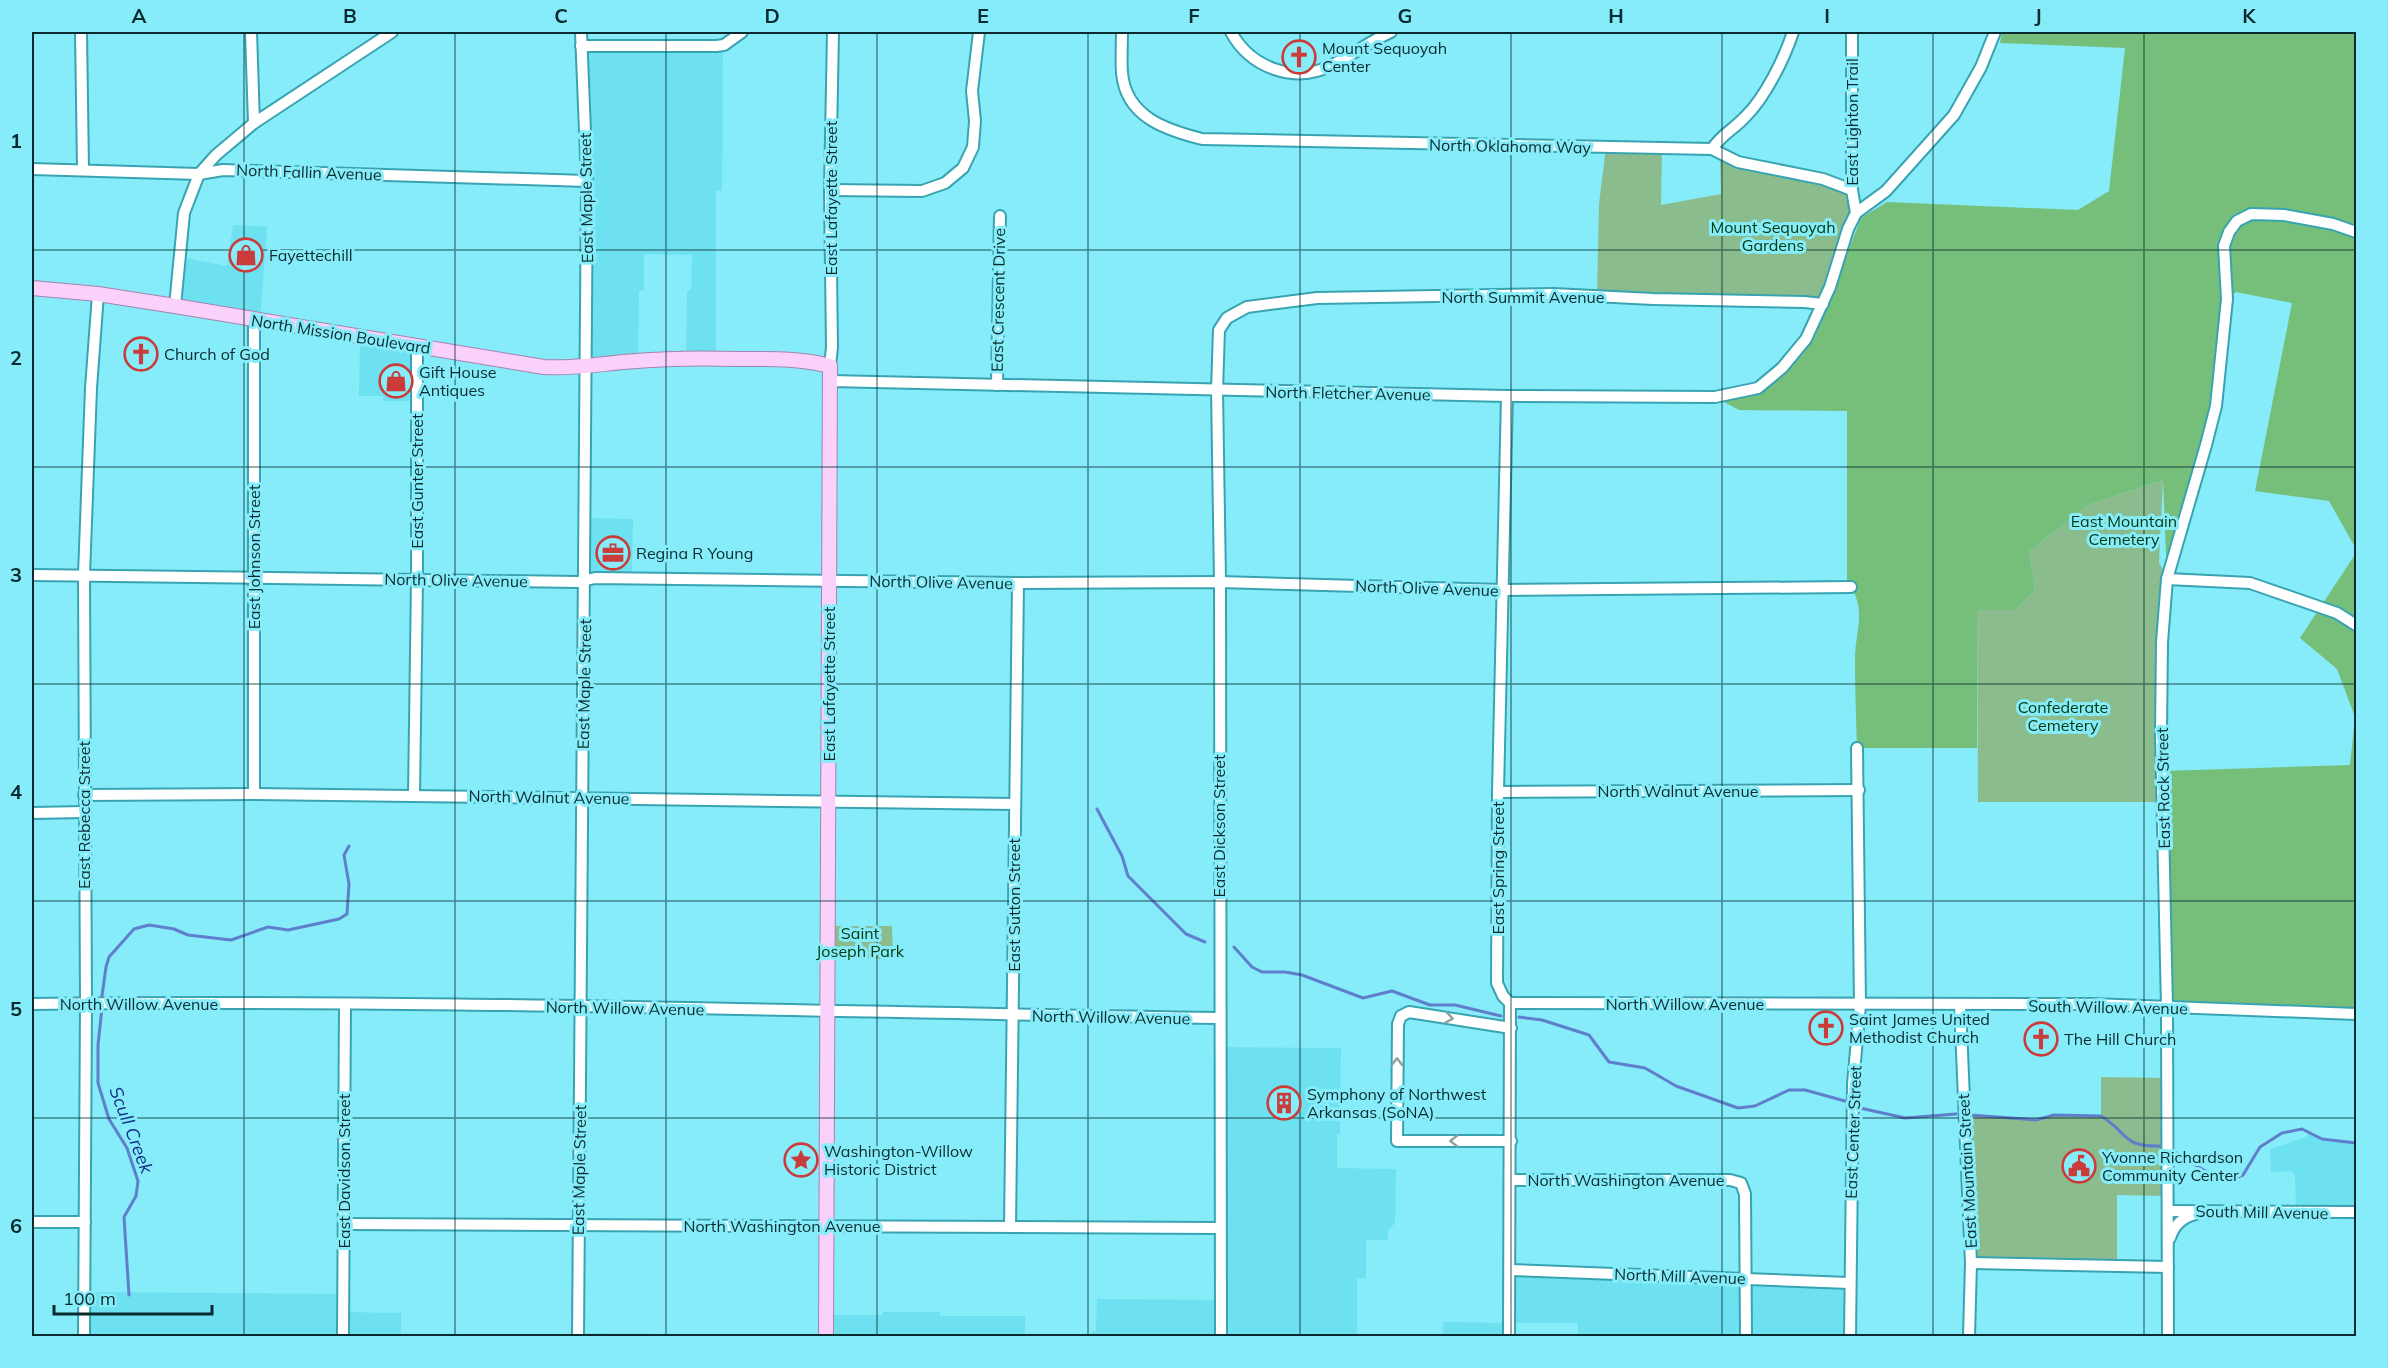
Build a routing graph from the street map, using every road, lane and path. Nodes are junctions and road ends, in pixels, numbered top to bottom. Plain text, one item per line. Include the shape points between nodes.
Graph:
1 (81, 32) edge
2 (251, 32) edge
3 (392, 32) edge
4 (581, 32) edge
5 (742, 32) edge
6 (833, 32) edge
7 (979, 32) edge
8 (1122, 32) edge
9 (1231, 32) edge
10 (1391, 32) edge
11 (1852, 32) edge
12 (1995, 32) edge
13 (1796, 33) edge
14 (581, 46) junction
15 (254, 123) junction
16 (1712, 149) junction
17 (32, 169) edge
18 (83, 169) junction
19 (199, 174) junction
20 (587, 182) junction
21 (830, 190) junction
22 (1852, 190) junction
23 (1856, 213) junction
24 (1000, 216) dead end
25 (2356, 232) edge
26 (32, 288) edge
27 (98, 294) junction
28 (1823, 304) junction
29 (175, 306) junction
30 (1227, 318) joint
31 (254, 320) junction
32 (417, 347) junction
33 (585, 366) junction
34 (830, 366) junction
35 (830, 381) junction
36 (997, 385) junction
37 (1217, 390) junction
38 (1507, 396) junction
39 (32, 574) edge
40 (84, 575) junction
41 (254, 578) junction
42 (417, 579) junction
43 (2167, 579) junction
44 (585, 580) junction
45 (830, 580) junction
46 (1220, 582) junction
47 (1018, 583) junction
48 (1851, 587) dead end
49 (1502, 590) junction
50 (2356, 625) edge
51 (1857, 748) dead end
52 (1859, 790) junction
53 (1498, 792) junction
54 (254, 794) junction
55 (84, 795) junction
56 (414, 796) junction
57 (583, 798) junction
58 (828, 801) junction
59 (1015, 804) junction
60 (84, 812) junction
61 (32, 813) edge
62 (1510, 1003) junction
63 (32, 1004) edge
64 (86, 1004) junction
65 (345, 1005) junction
66 (1860, 1005) junction
67 (1960, 1005) junction
68 (581, 1008) junction
69 (2167, 1008) junction
70 (827, 1010) junction
71 (2356, 1014) edge
72 (1014, 1015) junction
73 (1219, 1018) junction
74 (1511, 1028) junction
75 (1511, 1142) junction
76 (1510, 1180) junction
77 (2168, 1211) junction
78 (2205, 1212) junction
79 (2356, 1212) edge
80 (32, 1222) edge
81 (85, 1222) junction
82 (344, 1224) junction
83 (579, 1225) junction
84 (828, 1226) junction
85 (1011, 1227) junction
86 (1220, 1228) junction
87 (2168, 1244) junction
88 (1971, 1263) junction
89 (2168, 1267) junction
90 (1510, 1270) junction
91 (1746, 1279) junction
92 (1850, 1283) junction
93 (84, 1336) edge
94 (343, 1336) edge
95 (578, 1336) edge
96 (826, 1336) edge
97 (1221, 1336) edge
98 (1509, 1336) edge
99 (1746, 1336) edge
100 (1850, 1336) edge
101 (1969, 1336) edge
102 (2168, 1336) edge

1 - 18 street
2 - 15 street
3 - 15 street
4 - 14 street, East Maple Street
5 - 14 street via 716,46
6 - 21 street, East Lafayette Street
7 - 21 street via 972,91 973,147 963,168 945,183 922,191
8 - 16 street, North Oklahoma Way via 1122,75 1129,97 1163,128 1202,139
9 - 10 street via 1260,63 1290,73 1328,67
11 - 22 street, East Lighton Trail
12 - 23 street via 1981,68 1954,115 1886,191
13 - 16 street via 1758,103
14 - 20 street, East Maple Street
15 - 19 street
16 - 22 street, North Oklahoma Way via 1738,162 1823,179
17 - 18 street, North Fallin Avenue
18 - 19 street, North Fallin Avenue
19 - 20 street, North Fallin Avenue via 223,170
19 - 29 street via 184,213
20 - 33 street, East Maple Street
21 - 34 street, East Lafayette Street
22 - 23 street, East Lighton Trail
23 - 28 street, North Fletcher Avenue
24 - 36 street, East Crescent Drive
25 - 43 street, East Rock Street via 2284,215 2251,214 2237,221 2229,232 2224,246 2227,299 2216,406
26 - 27 main road, North Mission Boulevard
27 - 29 main road, North Mission Boulevard
27 - 40 street, East Rebecca Street
28 - 30 street, North Summit Avenue via 1552,294 1329,297 1247,307
28 - 38 street, North Fletcher Avenue via 1806,339 1782,368 1758,388 1715,397
29 - 31 main road, North Mission Boulevard
30 - 37 street, East Dickson Street via 1220,330
31 - 32 main road, North Mission Boulevard
31 - 41 street, East Johnson Street
32 - 33 main road, North Mission Boulevard via 544,367
32 - 42 street, East Gunter Street
33 - 34 main road, North Mission Boulevard via 716,358 790,359
33 - 44 street, East Maple Street
34 - 35 main road, East Lafayette Street
35 - 36 street, North Fletcher Avenue
35 - 45 main road, East Lafayette Street
36 - 37 street, North Fletcher Avenue
37 - 38 street, North Fletcher Avenue
37 - 46 street, East Dickson Street
38 - 49 street, East Spring Street
39 - 40 street, North Olive Avenue
40 - 41 street, North Olive Avenue
40 - 55 street, East Rebecca Street
41 - 42 street, North Olive Avenue
41 - 54 street, East Johnson Street
42 - 44 street, North Olive Avenue
42 - 56 street, East Gunter Street
43 - 50 street via 2250,583 2337,613
43 - 69 street, East Rock Street via 2161,733
44 - 45 street, North Olive Avenue
44 - 57 street, East Maple Street
45 - 47 street, North Olive Avenue
45 - 58 main road, East Lafayette Street
46 - 47 street, North Olive Avenue
46 - 49 street, North Olive Avenue
46 - 73 street, East Dickson Street
47 - 59 street, East Sutton Street
48 - 49 street, North Olive Avenue
49 - 53 street, East Spring Street
51 - 52 street, East Center Street
52 - 53 street, North Walnut Avenue
52 - 66 street, East Center Street
53 - 62 street, East Spring Street via 1497,982
54 - 55 street, North Walnut Avenue
54 - 56 street, North Walnut Avenue
55 - 60 street, East Rebecca Street
56 - 57 street, North Walnut Avenue
57 - 58 street, North Walnut Avenue
57 - 68 street, East Maple Street
58 - 59 street, North Walnut Avenue
58 - 70 main road, East Lafayette Street
59 - 72 street, East Sutton Street
60 - 61 street
60 - 64 street, East Rebecca Street
62 - 66 street, North Willow Avenue
62 - 74 street, East Spring Street
63 - 64 street, North Willow Avenue
64 - 65 street, North Willow Avenue
64 - 81 street, East Rebecca Street
65 - 68 street, North Willow Avenue
65 - 82 street, East Davidson Street
66 - 67 street, South Willow Avenue
66 - 92 street, East Center Street via 1853,1084
67 - 69 street, South Willow Avenue
67 - 88 street, East Mountain Street
68 - 70 street, North Willow Avenue
68 - 83 street, East Maple Street
69 - 71 street, South Willow Avenue
69 - 77 street, East Rock Street
70 - 72 street, North Willow Avenue
70 - 84 main road, East Lafayette Street
72 - 73 street, North Willow Avenue
72 - 85 street, East Sutton Street
73 - 86 street, East Dickson Street
74 - 75 street, East Spring Street
75 -> 74 street via 1397,1141 1401,1016 1409,1012
75 - 76 street, East Spring Street
76 - 90 street, East Spring Street
76 - 91 street, North Washington Avenue via 1741,1183 1745,1194
77 - 78 street, South Mill Avenue
77 - 87 street, East Rock Street
78 - 79 street, South Mill Avenue
78 - 87 street via 2179,1222
80 - 81 street
81 - 93 street, East Rebecca Street
82 - 83 street, North Washington Avenue
82 - 94 street, East Davidson Street
83 - 84 street, North Washington Avenue
83 - 95 street, East Maple Street
84 - 85 street, North Washington Avenue
84 - 96 main road, East Lafayette Street
85 - 86 street, North Washington Avenue
86 - 97 street, East Dickson Street
87 - 89 street, East Rock Street
88 - 89 street
88 - 101 street, East Mountain Street
89 - 102 street, East Rock Street
90 - 91 street, North Mill Avenue
90 - 98 street, East Spring Street
91 - 92 street, North Mill Avenue
91 - 99 street
92 - 100 street, East Center Street

